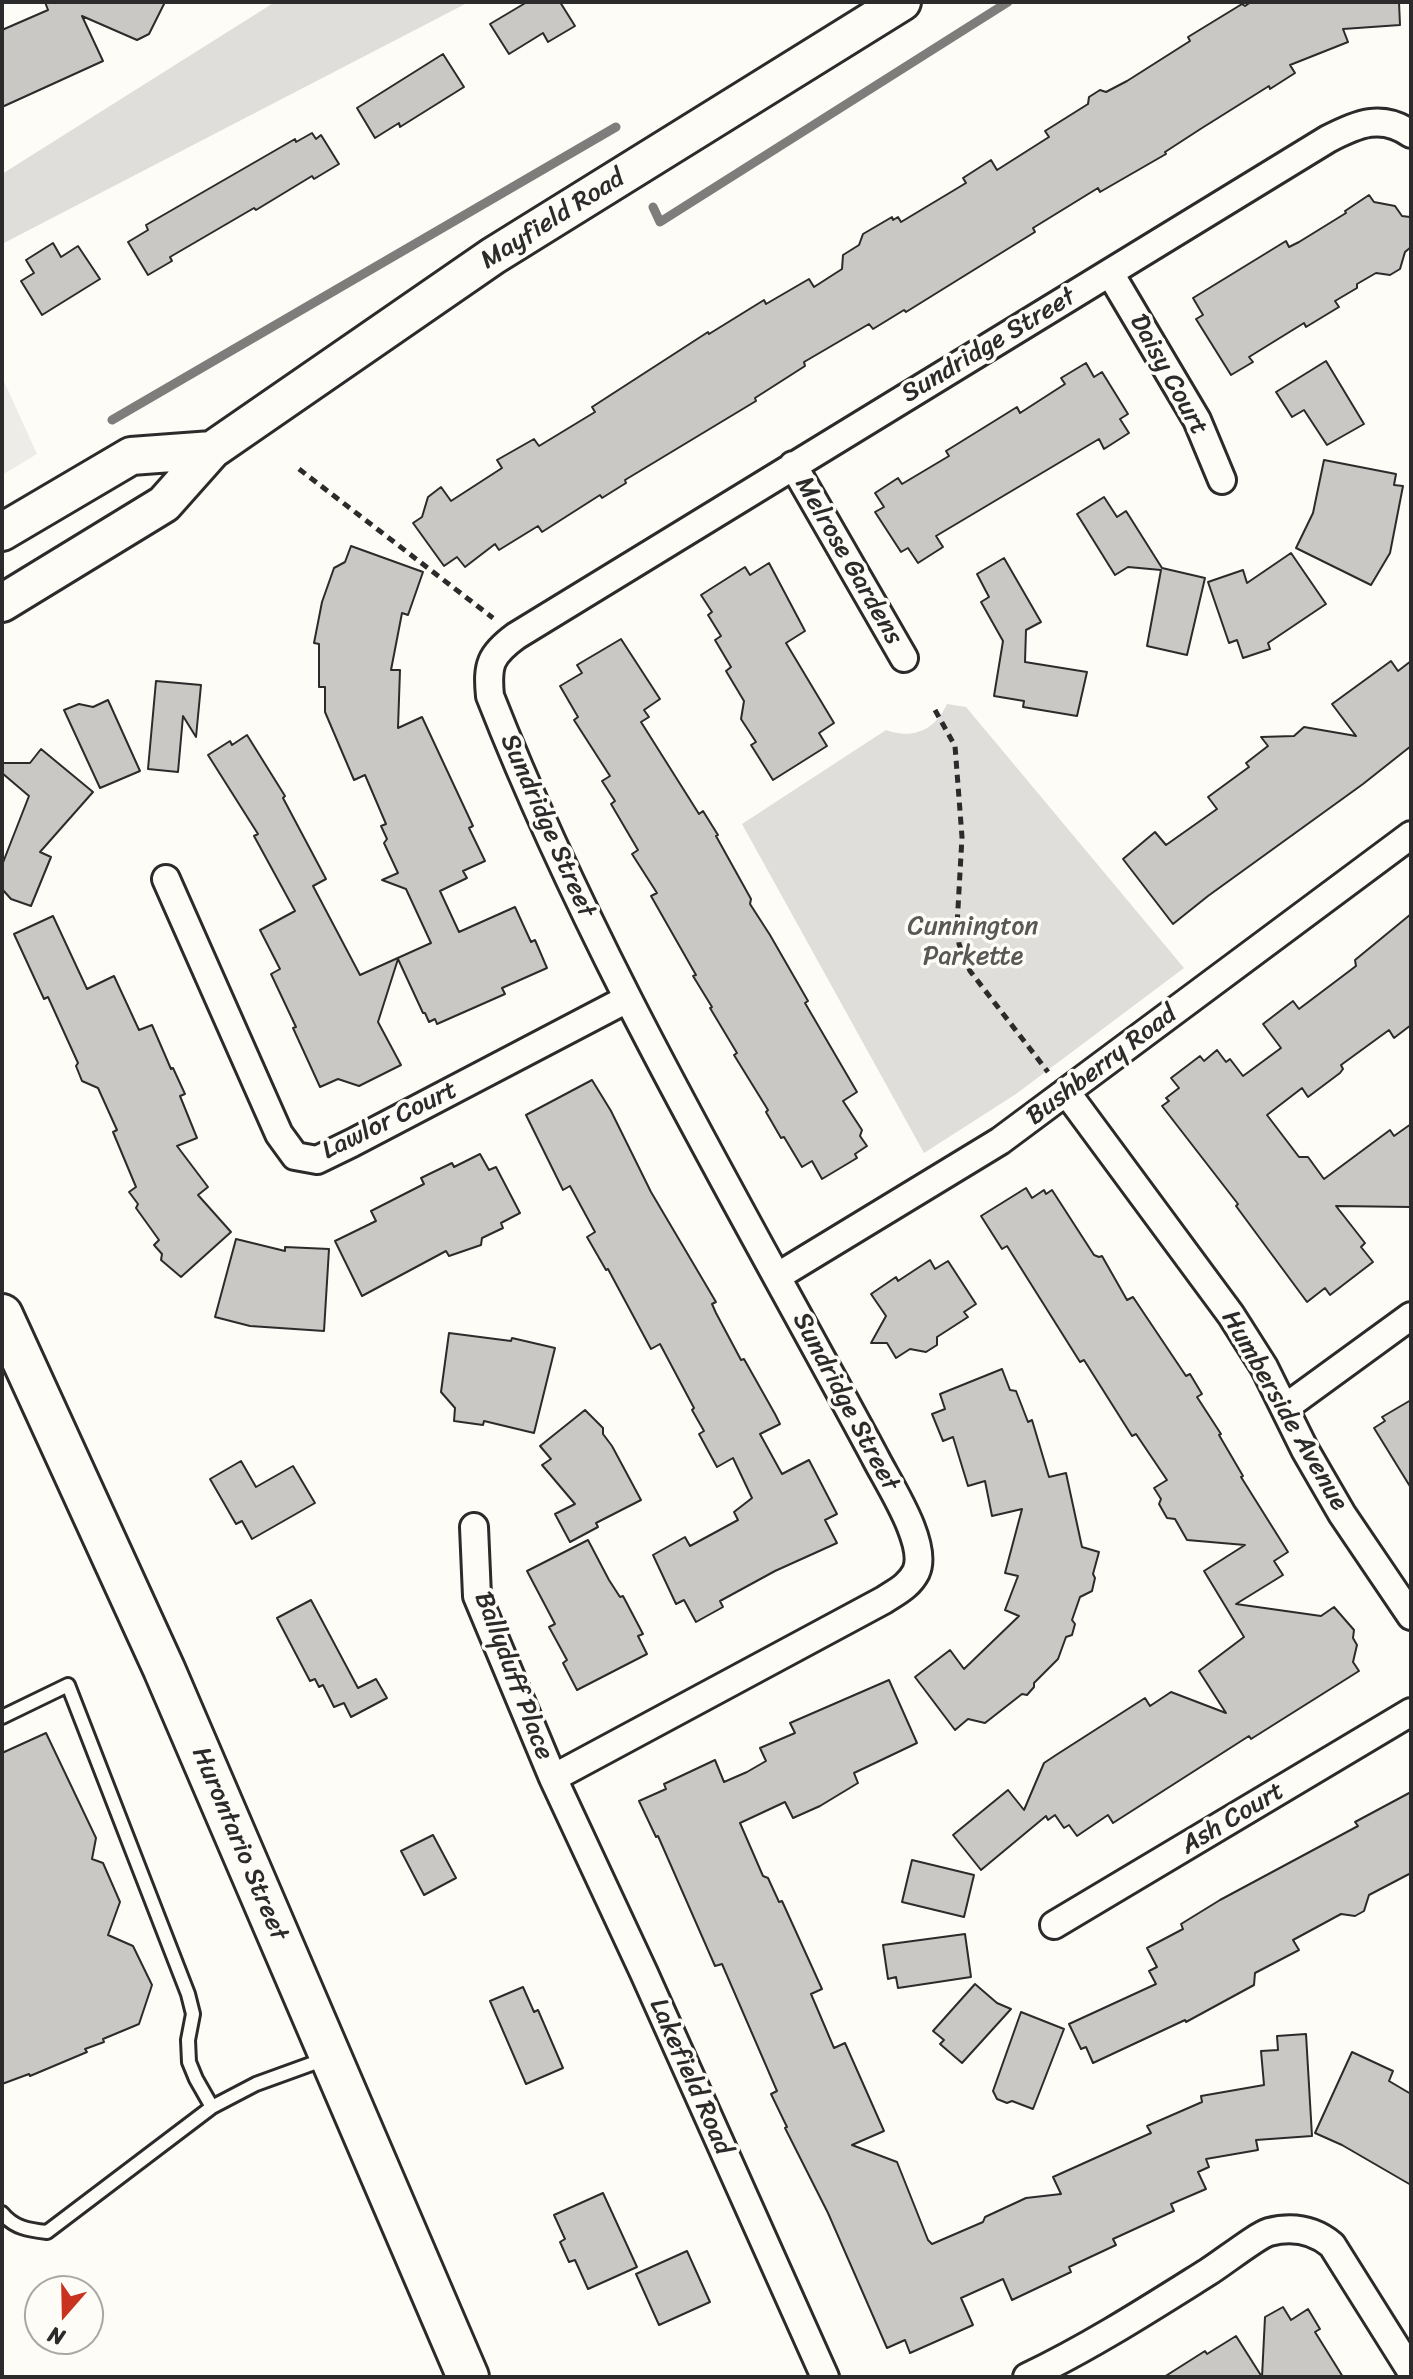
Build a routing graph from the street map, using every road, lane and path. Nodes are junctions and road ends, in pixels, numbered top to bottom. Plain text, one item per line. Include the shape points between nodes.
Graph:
1 (902, 2) edge
2 (1411, 134) edge
3 (1110, 273) junction
4 (212, 450) junction
5 (793, 465) junction
6 (299, 469) dead end
7 (1222, 480) dead end
8 (11, 522) edge
9 (2, 603) edge
10 (493, 618) dead end
11 (904, 658) dead end
12 (935, 710) dead end
13 (1411, 835) edge
14 (166, 879) dead end
15 (627, 999) junction
16 (1049, 1073) dead end
17 (1067, 1093) junction
18 (778, 1276) junction
19 (2, 1315) edge
20 (1411, 1316) edge
21 (1286, 1407) junction
22 (474, 1527) dead end
23 (1411, 1616) edge
24 (1411, 1712) edge
25 (2, 1717) edge
26 (553, 1778) junction
27 (1054, 1925) dead end
28 (331, 2057) junction
29 (212, 2107) junction
30 (2, 2213) edge
31 (1411, 2371) edge
32 (468, 2377) edge
33 (825, 2377) edge
34 (1027, 2377) edge

1 - 4 main road, Mayfield Road via 493,256
2 - 3 street, Sundridge Street via 1379,121 1353,126
3 - 5 street, Sundridge Street
3 - 7 street, Daisy Court via 1197,420
4 - 8 main road via 131,456
4 - 9 main road, Mayfield Road via 164,504
5 - 11 street, Melrose Gardens
5 - 15 street, Sundridge Street via 516,636 492,658 490,696
6 - 10 path
12 - 16 path via 955,746 962,837 959,944 970,971
13 - 17 street, Bushberry Road
14 - 15 street, Lawlor Court via 279,1134 295,1156 317,1160
15 - 18 street, Sundridge Street
17 - 18 street, Bushberry Road via 1000,1141
17 - 21 street, Humberside Avenue via 1231,1315
18 - 26 street, Sundridge Street via 914,1533 918,1569 906,1586 884,1600
19 - 28 main road, Hurontario Street via 164,1669
20 - 21 street
21 - 23 street, Humberside Avenue via 1342,1514
22 - 26 street, Ballyduff Place via 477,1596
24 - 27 street, Ash Court
25 - 29 lane via 68,1685 188,1994 193,2014 189,2062
26 - 33 street, Lakefield Road
28 - 29 lane via 256,2084
28 - 32 main road, Hurontario Street
29 - 30 lane via 47,2232 26,2230
31 - 34 street via 1332,2245 1318,2234 1286,2229 1265,2233 1107,2335

